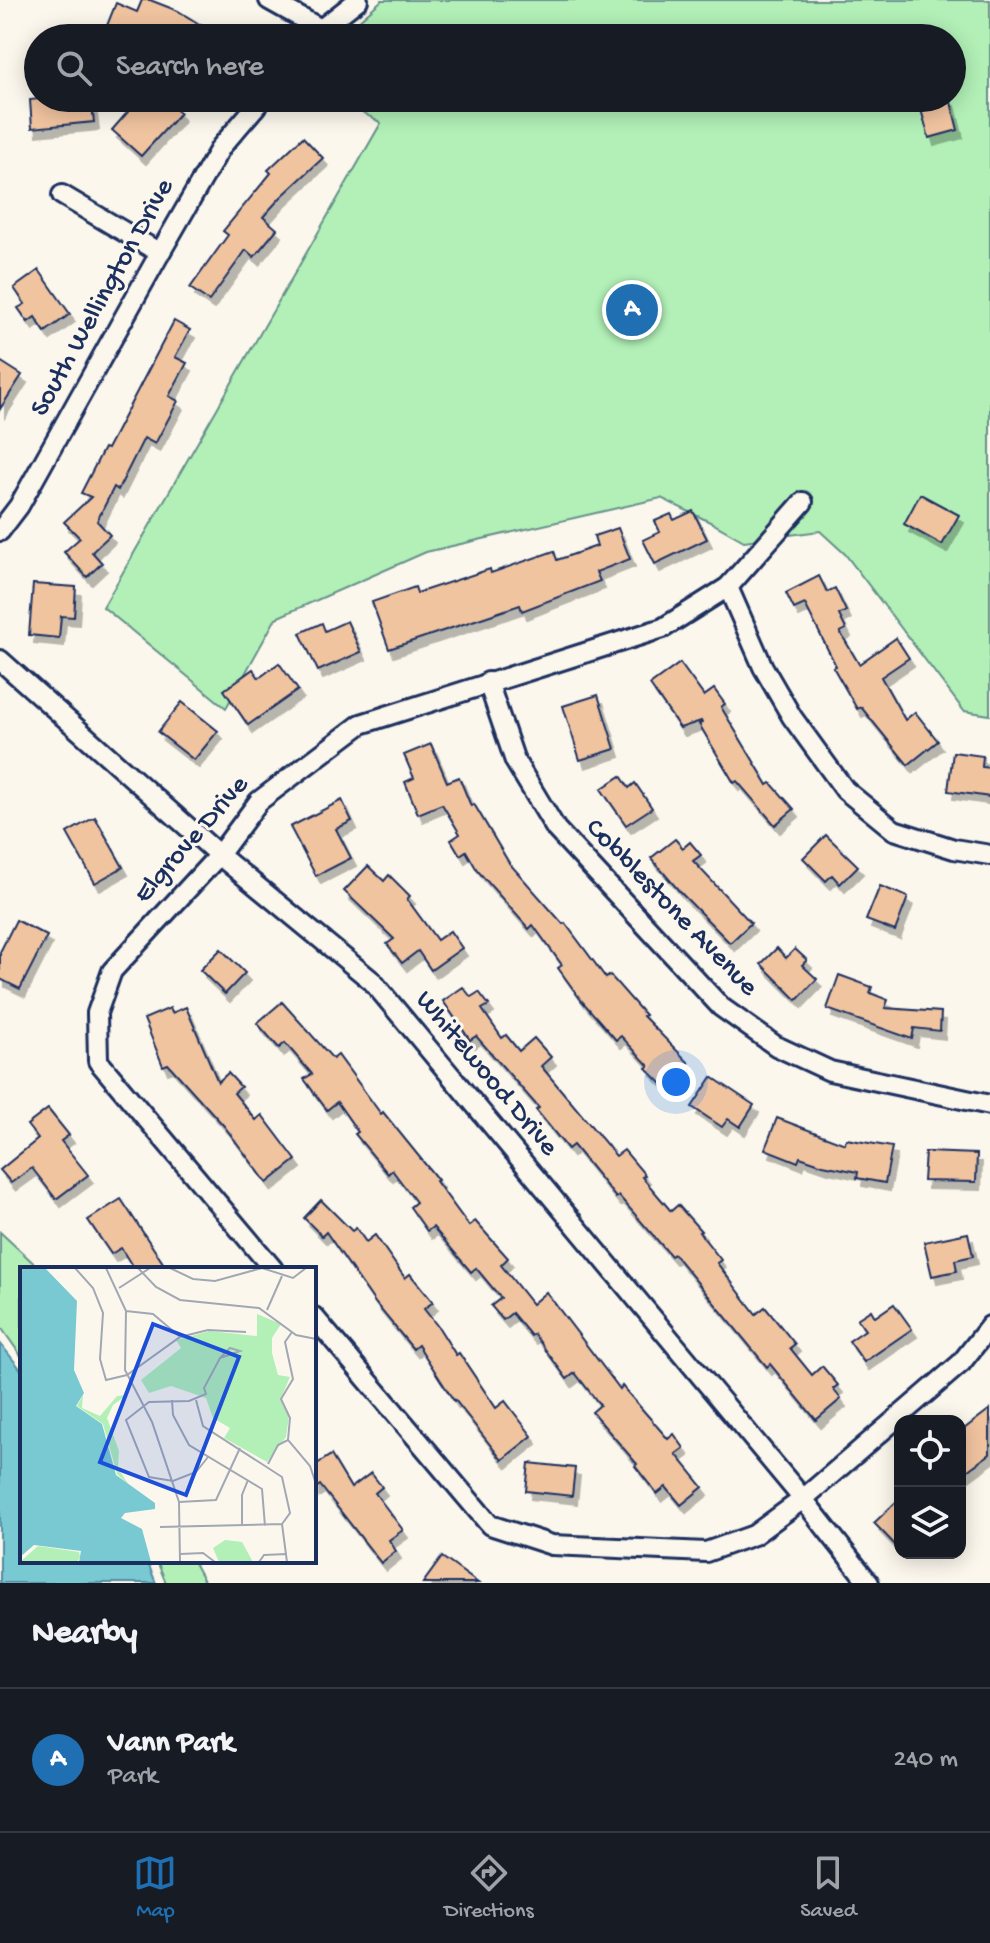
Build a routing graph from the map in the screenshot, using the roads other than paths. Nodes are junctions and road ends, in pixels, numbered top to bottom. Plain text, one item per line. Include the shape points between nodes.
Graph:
1 (269, 0) edge
2 (358, 0) edge
3 (303, 24) edge
4 (329, 24) edge
5 (251, 112) edge
6 (62, 195) dead end
7 (160, 253) junction
8 (803, 502) dead end
9 (0, 531) edge
10 (728, 587) junction
11 (0, 660) edge
12 (488, 682) junction
13 (219, 855) junction
14 (990, 855) edge
15 (990, 1105) edge
16 (271, 1267) edge
17 (316, 1319) edge
18 (990, 1326) edge
19 (803, 1499) junction
20 (869, 1583) edge

1 - 3 street
2 - 4 street
5 - 7 street, South Wellington Drive via 221,147
6 - 7 street
7 - 9 street, South Wellington Drive
8 - 10 street, Elgrove Drive
10 - 12 street, Elgrove Drive via 663,628
10 - 14 street via 763,667 845,790 894,830
11 - 13 street, Whitewood Drive
12 - 13 street, Elgrove Drive via 361,724 259,801
12 - 15 street, Cobblestone Avenue via 515,761 556,829 721,1007 776,1046 830,1071
13 - 16 street, Elgrove Drive via 112,971 97,1013 98,1061
13 - 19 street, Whitewood Drive via 372,981
17 - 19 street via 490,1525 552,1545 706,1552 754,1535
18 - 19 street via 961,1363
19 - 20 street, Whitewood Drive

